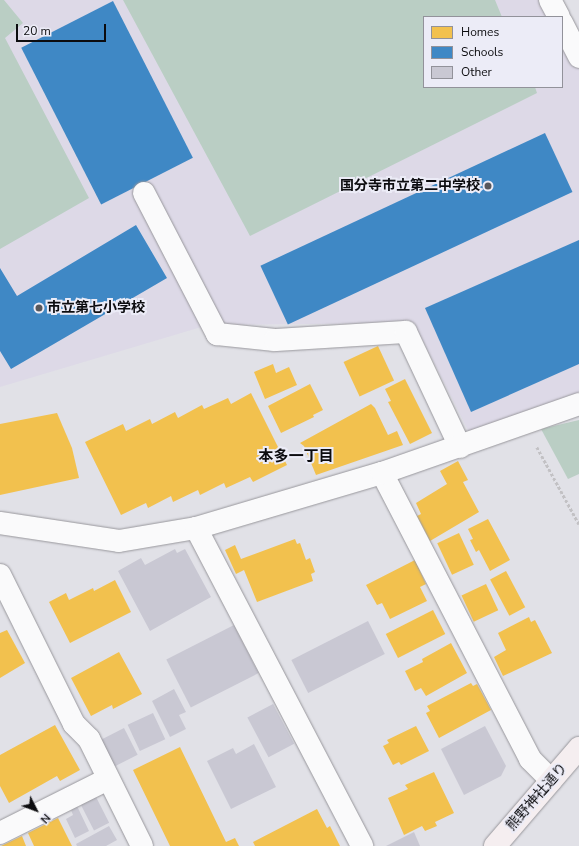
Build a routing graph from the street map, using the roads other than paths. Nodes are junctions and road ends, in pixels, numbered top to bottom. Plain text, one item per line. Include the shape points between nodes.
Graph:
1 (550, 0) edge
2 (558, 16) edge
3 (563, 25) edge
4 (579, 57) edge
5 (144, 193) dead end
6 (579, 404) edge
7 (460, 447) junction
8 (382, 473) junction
9 (0, 523) edge
10 (196, 528) junction
11 (0, 575) edge
12 (579, 748) edge
13 (108, 780) junction
14 (551, 780) junction
15 (0, 833) edge
16 (142, 846) edge
17 (362, 846) edge
18 (495, 846) edge

1 - 2 street
3 - 4 street
5 - 7 street via 217,334 275,340 406,332
6 - 7 street
7 - 8 street
8 - 10 street
8 - 14 street via 530,759
9 - 10 street via 120,541
10 - 17 street
11 - 13 street via 74,724 89,739
12 - 14 main road, 熊野神社通り
13 - 15 street
13 - 16 street
14 - 18 main road, 熊野神社通り

